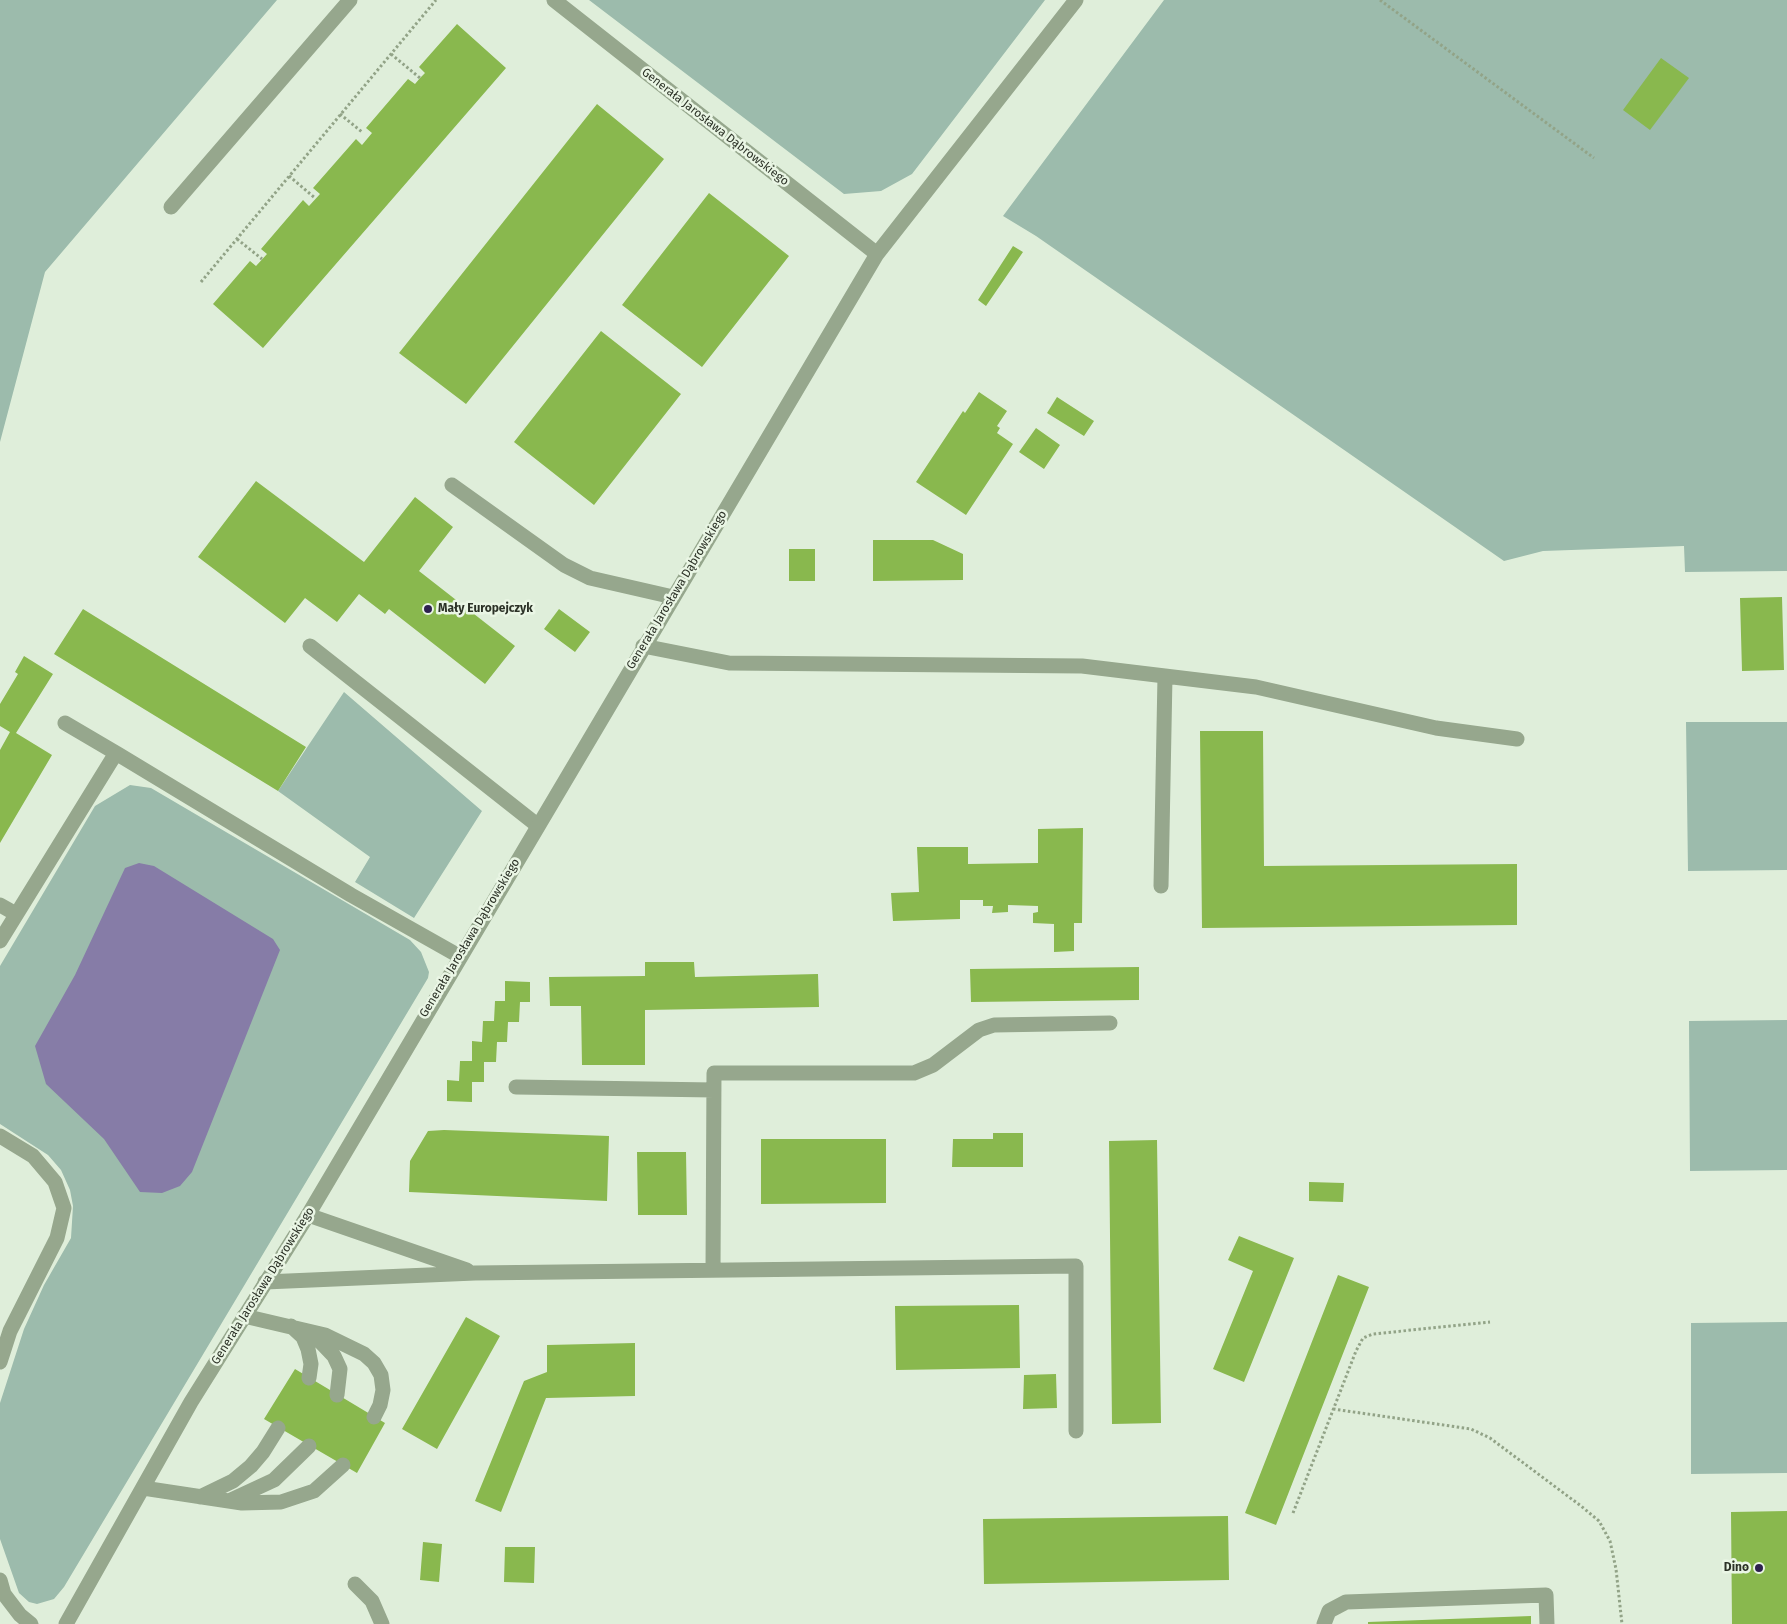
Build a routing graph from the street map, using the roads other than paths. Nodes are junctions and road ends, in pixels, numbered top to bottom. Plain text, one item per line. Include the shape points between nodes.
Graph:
1 (350, 0) edge
2 (554, 0) edge
3 (1076, 0) edge
4 (171, 207) dead end
5 (877, 254) junction
6 (452, 485) dead end
7 (673, 597) junction
8 (310, 646) dead end
9 (643, 646) junction
10 (1165, 676) junction
11 (65, 723) dead end
12 (1517, 739) dead end
13 (116, 753) junction
14 (537, 825) junction
15 (1162, 886) dead end
16 (0, 905) edge
17 (16, 914) junction
18 (0, 941) edge
19 (459, 956) junction
20 (1110, 1023) dead end
21 (516, 1087) dead end
22 (714, 1090) junction
23 (0, 1136) edge
24 (308, 1215) junction
25 (713, 1270) junction
26 (475, 1273) junction
27 (265, 1282) junction
28 (244, 1316) junction
29 (291, 1325) junction
30 (310, 1331) junction
31 (0, 1362) edge
32 (309, 1378) dead end
33 (337, 1395) dead end
34 (374, 1417) dead end
35 (278, 1428) dead end
36 (1076, 1430) dead end
37 (309, 1446) dead end
38 (343, 1466) dead end
39 (143, 1488) junction
40 (200, 1497) junction
41 (227, 1501) junction
42 (0, 1580) edge
43 (356, 1584) dead end
44 (31, 1624) edge
45 (66, 1624) edge
46 (382, 1624) edge
47 (1324, 1624) edge
48 (1547, 1624) edge

1 - 4 street
2 - 5 street, Generała Jarosława Dąbrowskiego
3 - 5 street, Generała Jarosława Dąbrowskiego
5 - 7 street, Generała Jarosława Dąbrowskiego
6 - 7 street via 564,565 590,578
7 - 9 street, Generała Jarosława Dąbrowskiego
8 - 14 street
9 - 10 street via 729,663 1082,666
9 - 14 street, Generała Jarosława Dąbrowskiego
10 - 12 street via 1256,687 1436,728
10 - 15 street
11 - 13 street
13 - 17 street
13 - 19 street via 351,895
14 - 19 street, Generała Jarosława Dąbrowskiego
16 - 17 street
17 - 18 street
19 - 24 street, Generała Jarosława Dąbrowskiego
20 - 22 street via 994,1026 979,1030 933,1065 914,1073 714,1073
21 - 22 street
22 - 25 street
23 - 31 street via 33,1156 55,1182 64,1208 57,1238 10,1331
24 - 26 street
24 - 27 street, Generała Jarosława Dąbrowskiego
25 - 26 street
25 - 36 street via 1076,1266
26 - 27 street
27 - 28 street, Generała Jarosława Dąbrowskiego
28 - 29 street
28 - 39 street, Generała Jarosława Dąbrowskiego
29 - 30 street
29 - 32 street via 308,1349
30 - 33 street via 334,1356 340,1369
30 - 34 street via 350,1346 374,1363 383,1390
35 - 40 street via 251,1466 233,1481
37 - 41 street via 274,1480
38 - 41 street via 314,1491 281,1502
39 - 40 street
39 - 45 street, Generała Jarosława Dąbrowskiego
40 - 41 street
42 - 44 street via 4,1594
43 - 46 street via 372,1601
47 - 48 street via 1329,1611 1346,1602 1546,1595

